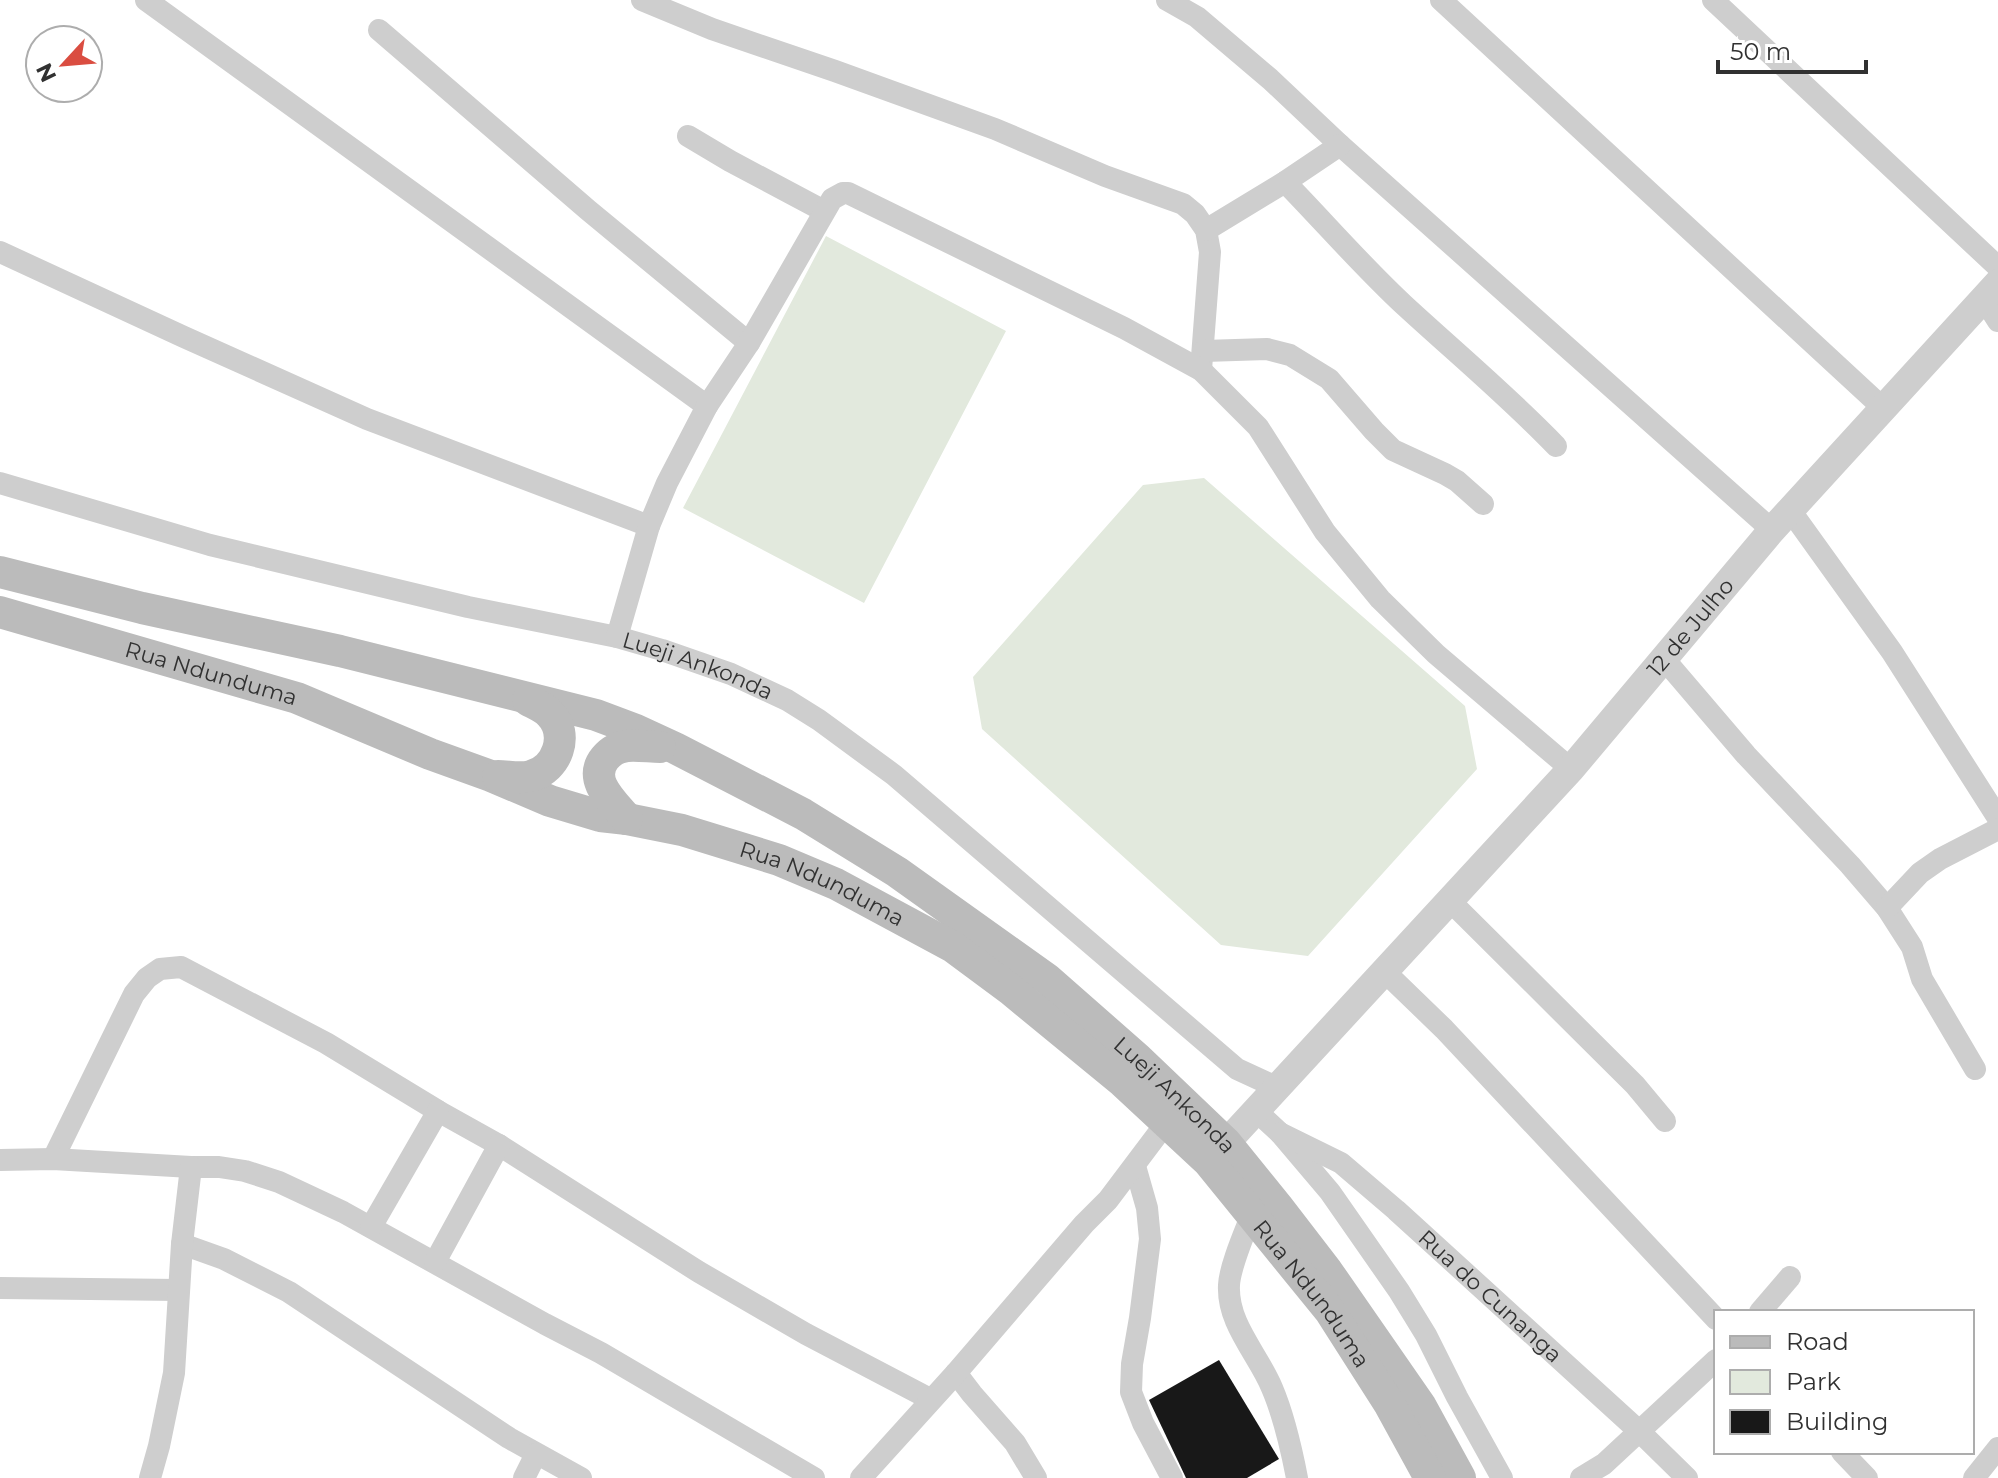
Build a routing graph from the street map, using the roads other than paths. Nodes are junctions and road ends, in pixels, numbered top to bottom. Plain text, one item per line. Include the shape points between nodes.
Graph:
1 (146, 0) edge
2 (642, 0) edge
3 (1167, 0) edge
4 (1441, 0) edge
5 (1713, 0) edge
6 (379, 30) dead end
7 (688, 136) dead end
8 (1340, 145) junction
9 (1285, 182) junction
10 (824, 211) junction
11 (1206, 230) junction
12 (0, 252) edge
13 (1998, 267) edge
14 (1993, 301) edge
15 (749, 343) junction
16 (1203, 361) junction
17 (707, 406) junction
18 (1883, 408) junction
19 (1556, 446) dead end
20 (0, 483) edge
21 (1483, 504) dead end
22 (1781, 520) junction
23 (649, 526) junction
24 (0, 572) edge
25 (0, 612) edge
26 (617, 637) junction
27 (340, 651) joint
28 (1664, 659) junction
29 (521, 695) junction
30 (675, 748) junction
31 (1571, 769) junction
32 (491, 776) junction
33 (1998, 818) edge
34 (627, 819) junction
35 (1998, 829) edge
36 (1449, 900) junction
37 (1887, 908) junction
38 (1384, 971) junction
39 (1975, 1069) dead end
40 (1276, 1087) junction
41 (1255, 1110) junction
42 (438, 1111) junction
43 (1665, 1121) dead end
44 (1166, 1123) junction
45 (1280, 1133) junction
46 (1226, 1143) junction
47 (499, 1145) junction
48 (53, 1159) junction
49 (0, 1160) edge
50 (1135, 1166) junction
51 (191, 1167) junction
52 (1252, 1214) junction
53 (371, 1227) junction
54 (182, 1244) junction
55 (435, 1262) junction
56 (1790, 1277) dead end
57 (0, 1288) edge
58 (179, 1290) junction
59 (1762, 1310) edge
60 (1714, 1317) edge
61 (1714, 1362) edge
62 (956, 1373) junction
63 (930, 1399) junction
64 (1640, 1432) junction
65 (1998, 1448) edge
66 (536, 1454) junction
67 (1844, 1454) edge
68 (150, 1478) edge
69 (524, 1478) edge
70 (581, 1478) edge
71 (814, 1478) edge
72 (861, 1478) edge
73 (1036, 1478) edge
74 (1172, 1478) edge
75 (1297, 1478) edge
76 (1430, 1478) edge
77 (1460, 1478) edge
78 (1502, 1478) edge
79 (1581, 1478) edge
80 (1687, 1478) edge
81 (1867, 1478) edge
82 (1974, 1478) edge

1 - 17 street
2 - 11 street via 1183,204
3 - 8 street via 1197,17
4 - 18 street
5 - 13 street
6 - 15 street
7 - 10 street
8 - 9 street
8 - 22 street
9 - 11 street
9 - 19 street via 1403,304
10 - 15 street
10 - 16 street via 837,195 848,193
11 - 16 street via 1210,252
12 - 23 street via 367,419
14 - 18 street, 12 de Julho
15 - 17 street
16 - 21 street via 1267,349 1290,355 1329,379 1393,450 1457,481
16 - 31 street via 1258,427 1325,532 1380,599
17 - 23 street
18 - 22 street, 12 de Julho
20 - 26 street, Lueji Ankonda via 210,545
22 - 28 street, 12 de Julho
22 - 33 street via 1892,652
23 - 26 street
24 - 27 main road, Rua Ndunduma
25 - 32 main road, Rua Ndunduma via 297,698
26 - 40 street, Lueji Ankonda via 731,674 819,720 894,775 1237,1069
27 - 29 main road, Lueji Ankonda
28 - 31 street, 12 de Julho
28 - 37 street
29 - 30 main road, Lueji Ankonda via 596,715
29 - 32 main road via 551,715 560,733 559,753 530,776
30 - 34 main road via 625,746 611,751 600,764 598,779
30 - 46 main road, Lueji Ankonda via 803,814 897,872 1047,979
31 - 36 street, 12 de Julho
32 - 34 main road, Rua Ndunduma via 550,801
34 - 44 main road, Rua Ndunduma via 779,860 836,884 953,947 1123,1082
35 - 37 street via 1920,873
36 - 38 street, 12 de Julho
36 - 43 street
37 - 39 street
38 - 40 street, 12 de Julho
38 - 60 street
40 - 41 street, 12 de Julho
41 - 45 street
41 - 46 street, 12 de Julho
42 - 47 street
42 - 48 street via 326,1043 181,967 160,969 134,994
42 - 53 street
44 - 50 street
44 - 52 main road, Rua Ndunduma via 1208,1161
45 - 64 street, Rua do Cunanga via 1341,1163
45 - 78 street via 1330,1192 1399,1291
46 - 77 main road, Lueji Ankonda via 1377,1342
47 - 55 street
47 - 63 street via 699,1272
48 - 49 street
48 - 51 street
50 - 62 street
50 - 74 street via 1150,1239 1131,1392
51 - 53 street via 245,1171 279,1182
51 - 54 street
52 - 75 street via 1229,1285 1234,1319 1272,1388
52 - 76 main road, Rua Ndunduma via 1330,1311
53 - 55 street
54 - 58 street
54 - 66 street via 289,1292
55 - 71 street
56 - 59 street
57 - 58 street
58 - 68 street via 174,1373
61 - 64 street
62 - 63 street
62 - 73 street via 1015,1443
63 - 72 street
64 - 79 street
64 - 80 street, Rua do Cunanga
65 - 82 street
66 - 69 street
66 - 70 street
67 - 81 street

